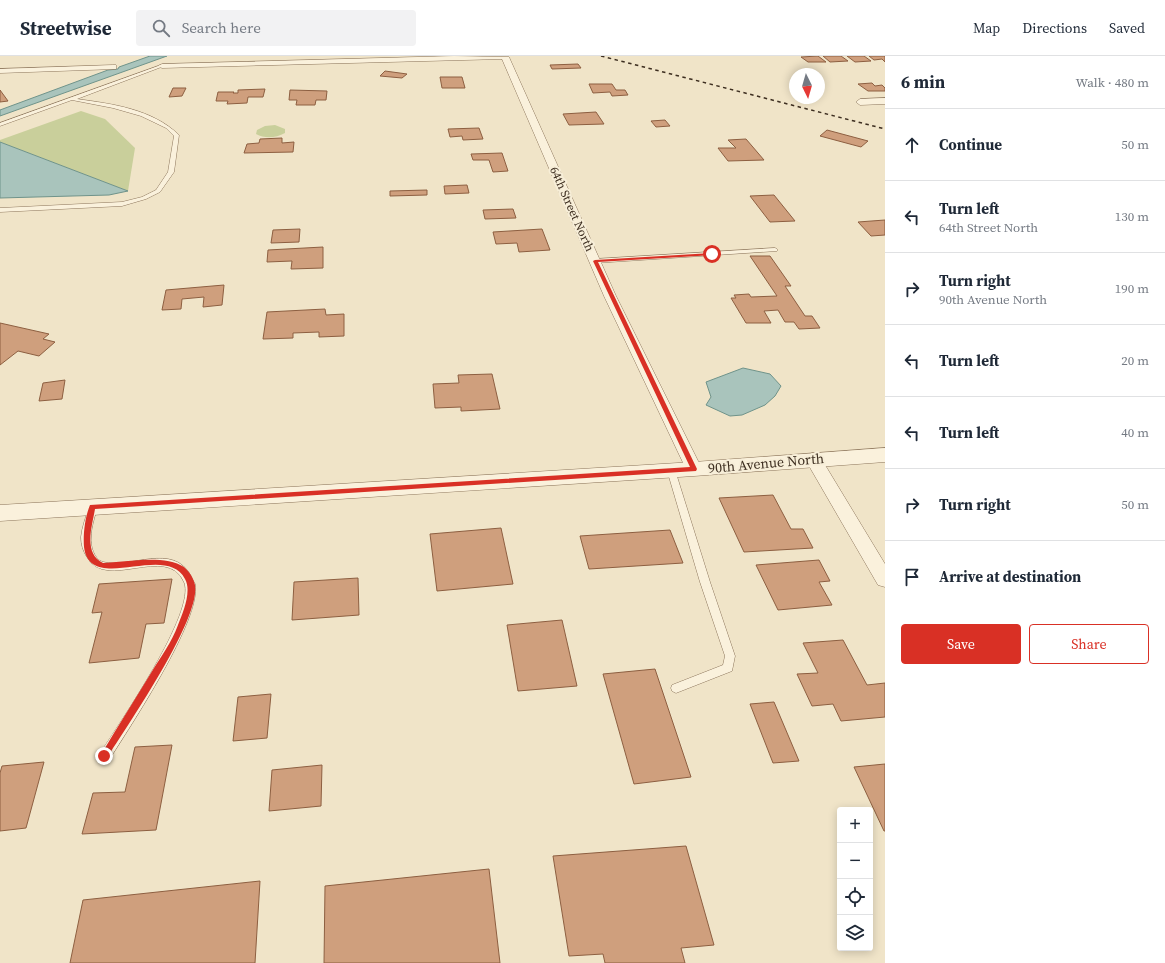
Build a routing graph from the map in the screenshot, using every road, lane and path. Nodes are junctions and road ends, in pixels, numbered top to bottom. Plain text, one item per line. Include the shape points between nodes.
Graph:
1 (505, 56) edge
2 (162, 66) joint
3 (114, 67) dead end
4 (0, 71) edge
5 (71, 99) junction
6 (885, 101) edge
7 (860, 102) dead end
8 (0, 126) edge
9 (0, 210) edge
10 (775, 250) dead end
11 (595, 261) junction
12 (885, 455) edge
13 (813, 459) junction
14 (694, 469) junction
15 (671, 470) junction
16 (93, 507) junction
17 (0, 513) edge
18 (885, 580) edge
19 (676, 688) dead end
20 (104, 756) dead end

1 - 2 street
1 - 11 street, 64th Street North
2 - 5 lane
3 - 4 street
5 - 8 lane
5 - 9 lane via 109,105 149,117 170,128 177,136 171,172 158,191 122,204
6 - 7 street
10 - 11 lane
11 - 14 street, 64th Street North
12 - 13 street, 90th Avenue North
13 - 14 street, 90th Avenue North
13 - 18 street
14 - 15 street, 90th Avenue North
15 - 16 street, 90th Avenue North
15 - 19 lane via 730,656 728,668
16 - 17 street, 90th Avenue North
16 - 20 lane via 86,537 93,562 102,566 152,562 170,564 188,576 191,586 182,626

